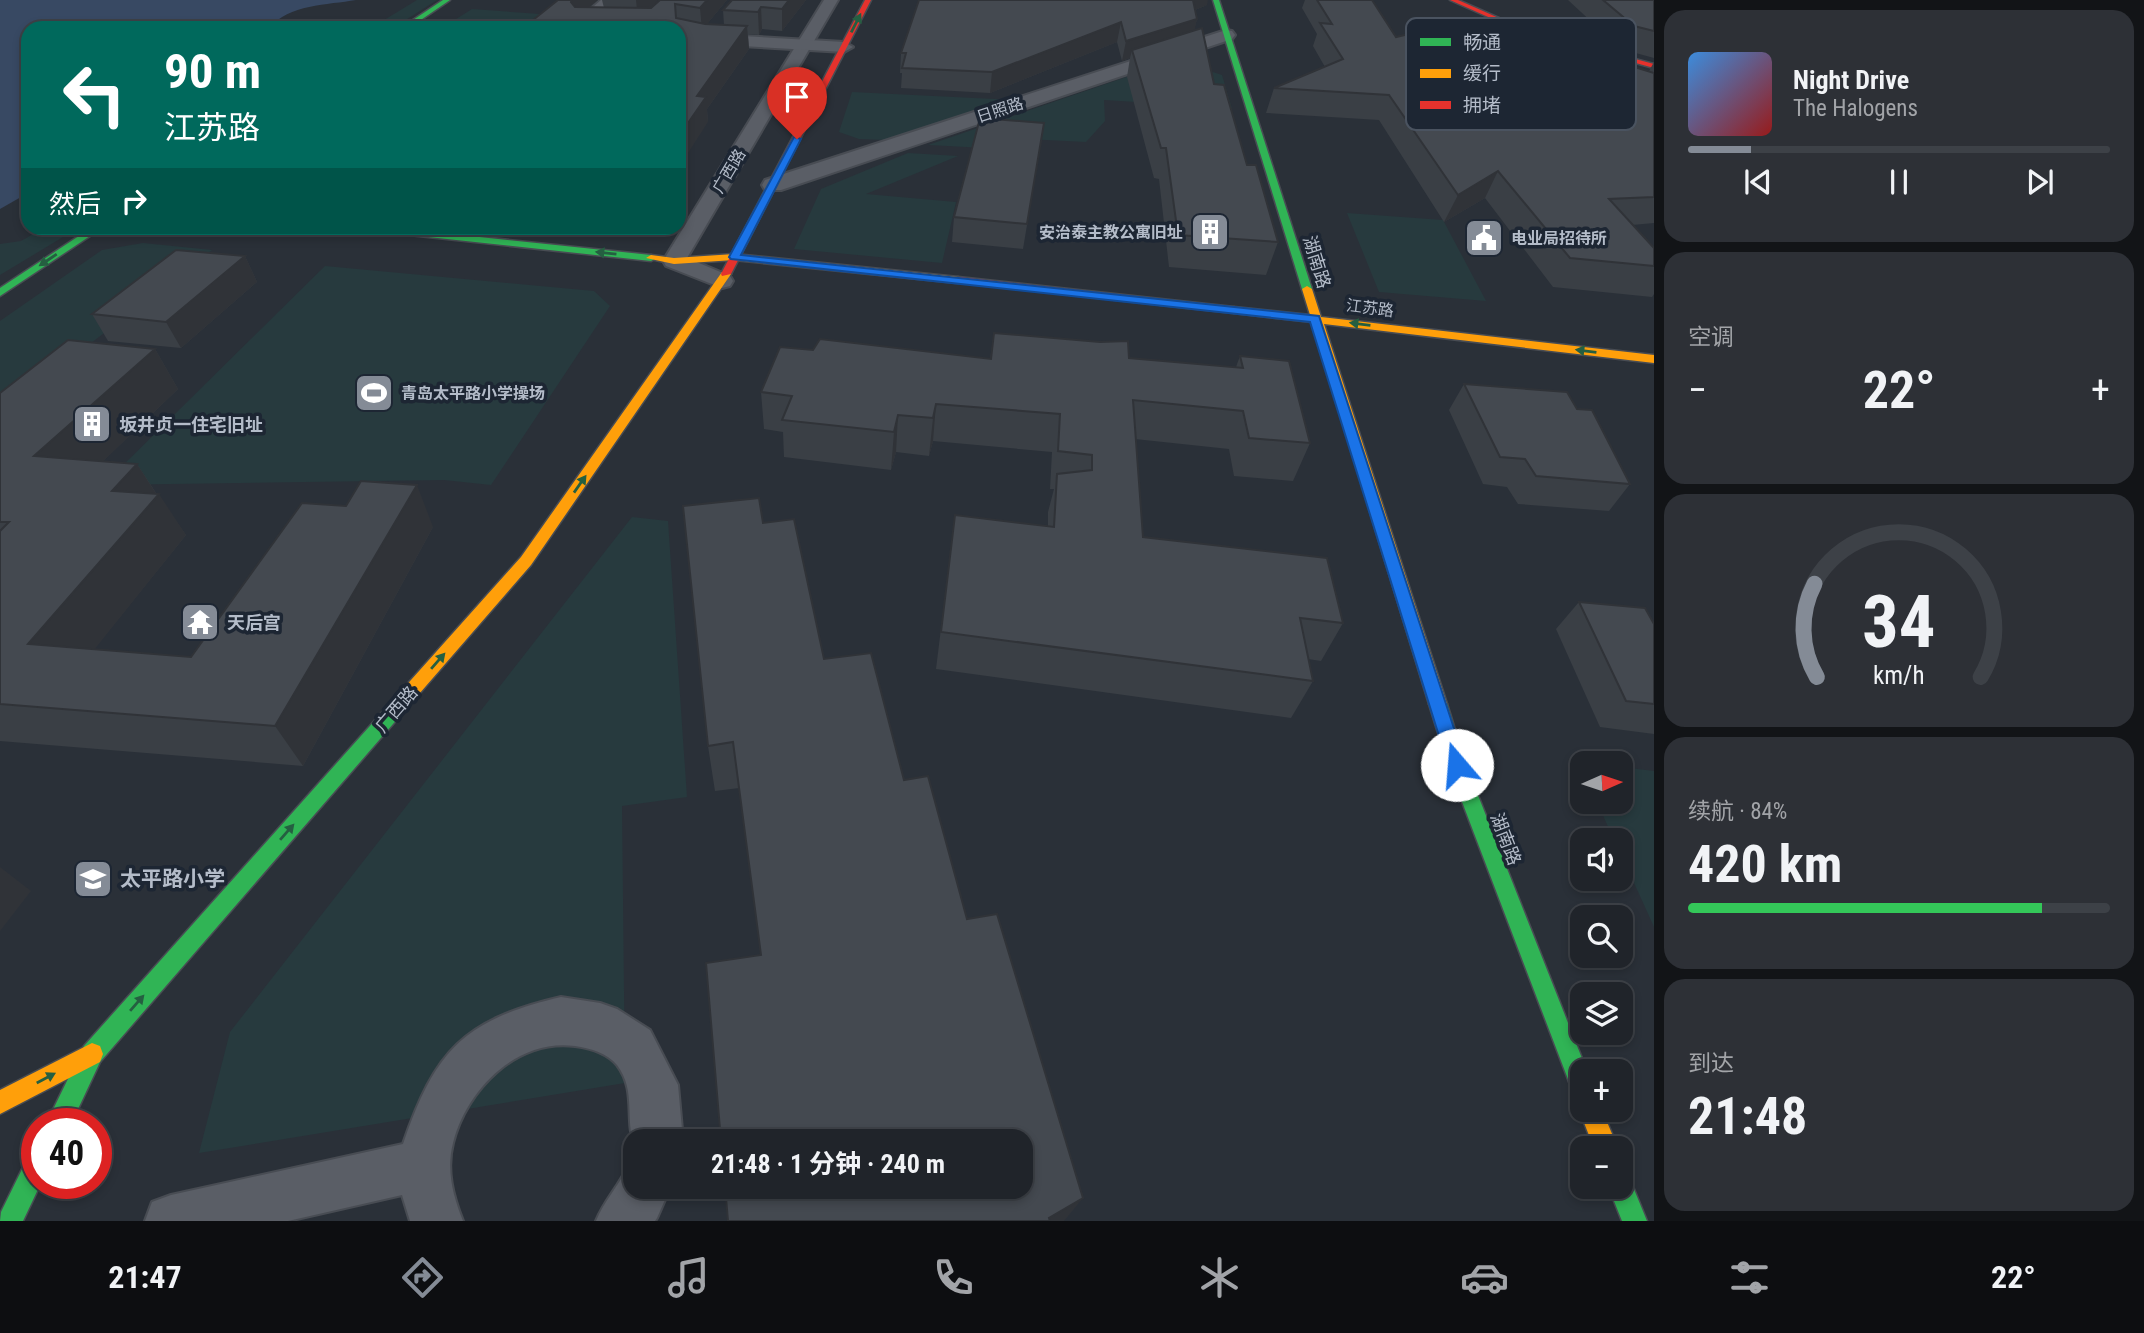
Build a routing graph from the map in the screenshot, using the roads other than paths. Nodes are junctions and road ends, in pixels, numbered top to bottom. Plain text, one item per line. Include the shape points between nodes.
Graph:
1 (447, 0) edge
2 (610, 0) edge
3 (831, 0) edge
4 (868, 0) edge
5 (1216, 0) edge
6 (1459, 1) edge
7 (1496, 18) edge
8 (723, 19) dead end
9 (415, 21) edge
10 (586, 21) edge
11 (1226, 35) junction
12 (692, 36) edge
13 (804, 45) junction
14 (844, 47) junction
15 (1636, 61) edge
16 (1654, 66) edge
17 (773, 185) junction
18 (87, 235) edge
19 (436, 235) edge
20 (734, 257) junction
21 (674, 261) junction
22 (732, 282) junction
23 (0, 293) edge
24 (1315, 319) junction
25 (1654, 359) edge
26 (92, 1054) junction
27 (1571, 1059) edge
28 (0, 1102) edge
29 (66, 1108) edge
30 (659, 1129) edge
31 (424, 1165) junction
32 (1633, 1178) edge
33 (1654, 1181) edge
34 (21, 1199) edge
35 (639, 1199) edge
36 (1625, 1199) edge
37 (10, 1221) edge
38 (171, 1221) edge
39 (436, 1221) edge
40 (622, 1221) edge
41 (1634, 1221) edge

1 - 9 main road
2 - 10 street
3 - 13 lane, 广西路
14 -> 4 main road, 广西路
5 - 11 main road, 湖南路
6 - 7 main road
8 - 12 street
11 - 17 street, 日照路
11 - 24 main road, 湖南路
12 - 13 street
13 - 14 street
13 - 21 lane, 广西路
14 - 17 main road, 广西路
15 - 16 main road
17 - 20 main road, 广西路
18 -> 23 main road
21 -> 19 main road, 江苏路
20 - 21 main road, 江苏路
20 - 22 main road, 广西路
20 - 24 main road, 江苏路
21 - 22 lane
26 -> 22 main road, 广西路 via 526,561
25 -> 24 main road, 江苏路
24 - 27 main road, 湖南路 via 1457,765
28 -> 26 main road
26 - 29 main road, 广西路
30 - 31 lane via 661,1112 652,1076 634,1048 607,1029 577,1019 542,1021 509,1033 488,1048 451,1087 432,1124
31 - 38 lane
31 - 39 lane via 429,1208
32 - 33 street
34 - 37 main road
35 - 40 lane
36 - 41 main road

